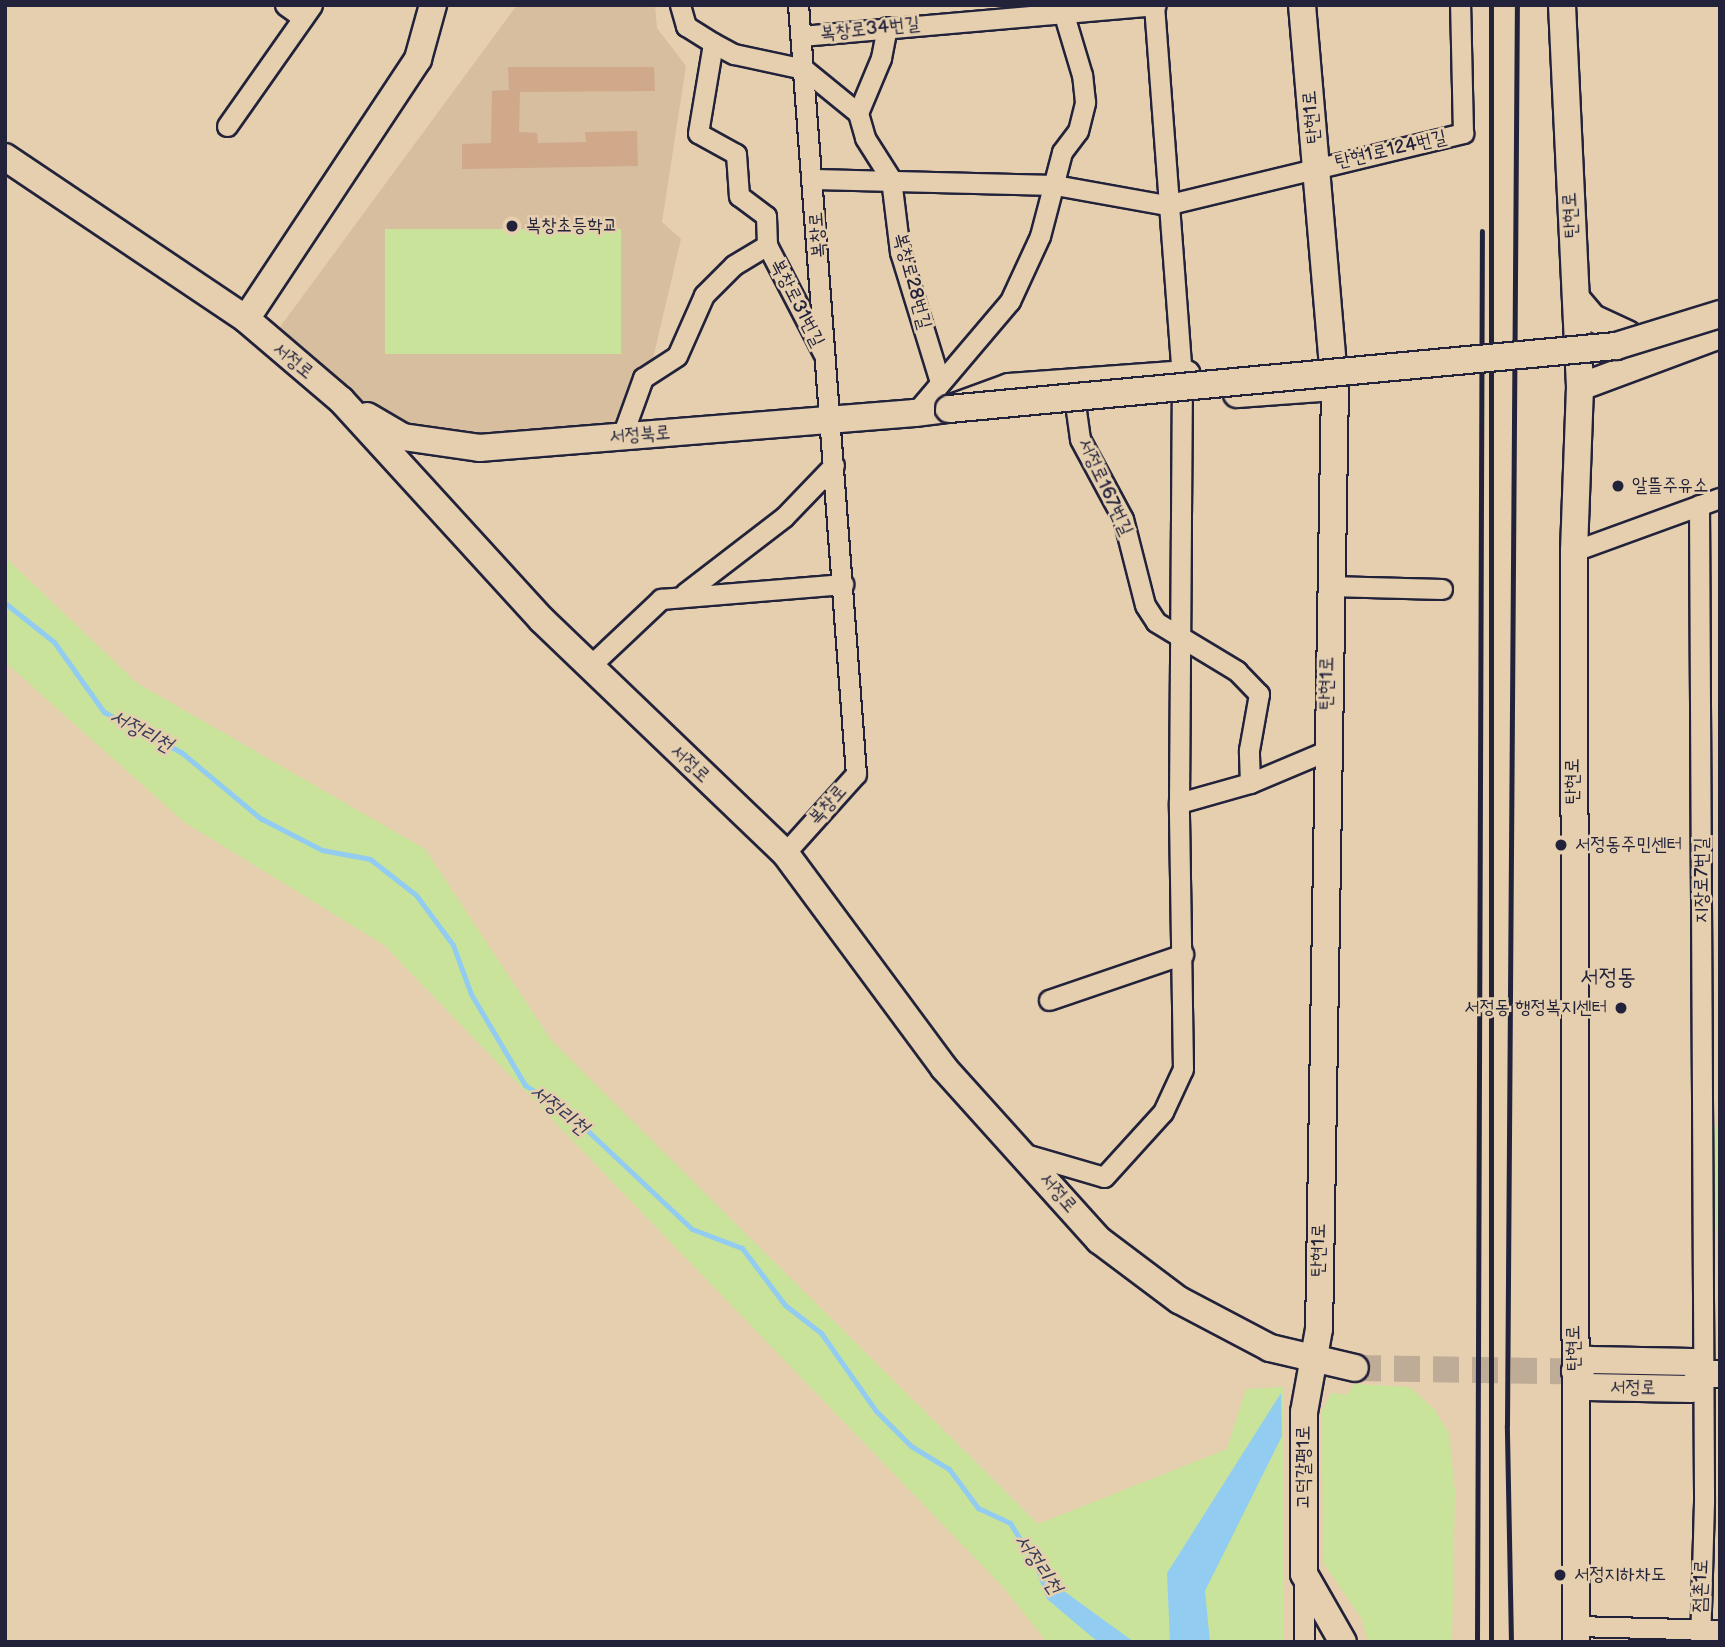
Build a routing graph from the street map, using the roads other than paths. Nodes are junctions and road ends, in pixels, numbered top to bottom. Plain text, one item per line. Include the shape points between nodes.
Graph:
1 (285, 5) edge
2 (433, 5) edge
3 (680, 5) edge
4 (798, 5) edge
5 (1155, 5) edge
6 (1303, 5) edge
7 (1460, 5) edge
8 (1562, 5) edge
9 (1062, 8) edge
10 (307, 12) edge
11 (887, 27) junction
12 (802, 36) junction
13 (713, 44) junction
14 (804, 69) junction
15 (858, 113) junction
16 (227, 126) dead end
17 (5, 158) edge
18 (1317, 167) junction
19 (814, 179) junction
20 (891, 179) junction
21 (1055, 185) junction
22 (1167, 205) junction
23 (767, 245) junction
24 (1576, 298) junction
25 (1720, 302) edge
26 (1720, 314) edge
27 (246, 319) junction
28 (1628, 334) junction
29 (1720, 335) edge
30 (1578, 339) junction
31 (827, 361) junction
32 (1334, 374) junction
33 (940, 382) junction
34 (1182, 387) junction
35 (1580, 387) junction
36 (341, 400) junction
37 (949, 409) junction
38 (1076, 410) junction
39 (915, 413) junction
40 (830, 420) junction
41 (622, 436) junction
42 (834, 465) junction
43 (1720, 498) edge
44 (1699, 505) junction
45 (1574, 551) junction
46 (843, 584) junction
47 (1329, 586) junction
48 (1442, 589) dead end
49 (685, 593) junction
50 (1180, 636) junction
51 (590, 666) junction
52 (1326, 751) junction
53 (1250, 783) junction
54 (1179, 803) junction
55 (785, 853) junction
56 (1183, 954) junction
57 (1049, 1000) dead end
58 (1712, 1119) edge
59 (1022, 1153) junction
60 (1712, 1239) edge
61 (1312, 1361) junction
62 (1355, 1368) tunnel mouth
63 (1575, 1371) junction
64 (1712, 1374) edge
65 (1712, 1502) edge
66 (1304, 1574) junction
67 (1576, 1634) edge
68 (1707, 1634) edge
69 (1304, 1642) edge
70 (1343, 1642) edge

1 - 10 street
2 - 27 street via 418,60
3 - 13 street via 686,26
4 - 12 street, 복창로
5 - 9 street, 복창로34번길
5 - 22 street
6 - 18 street, 탄현1로
7 - 18 street, 탄현1로124번길 via 1463,133
8 - 24 street, 탄현로
9 - 11 street, 복창로34번길
9 - 21 street via 1085,102 1078,131 1062,152
10 - 16 street
11 - 12 street, 복창로34번길
11 - 15 street via 881,58
12 - 14 street, 복창로
13 - 14 street via 734,54
13 - 23 street, 복창로31번길 via 698,133 736,154 739,196 766,216
14 - 15 street
14 - 19 street, 복창로
15 - 20 street, 복창로28번길 via 865,138
17 - 27 street, 서정로
18 - 22 street
18 - 32 street, 탄현1로
19 - 20 street
19 - 31 street, 복창로
20 - 21 street
20 - 33 street, 복창로28번길 via 900,252
21 - 22 street
21 - 33 street via 1040,236 1010,301
22 - 34 street
23 - 31 street, 복창로31번길
23 - 41 street, 복창로31번길 via 734,265 704,295 677,356 643,378
24 - 28 street via 1593,318
24 - 30 street, 탄현로
25 - 28 street
26 - 37 street, bridge via 1616,346
27 - 36 street, 서정로
28 - 30 street
29 - 35 street
30 - 35 street, 탄현로
31 - 40 street, 복창로
32 - 34 street
32 - 47 street, 탄현1로
33 - 39 street
34 - 37 street via 1009,387
34 - 38 street
34 - 50 street
35 - 45 street, 탄현로
36 - 41 street, 서정북로 via 402,437 479,448
36 - 51 street, 서정로 via 542,621
37 - 38 street via 1018,416
37 - 39 street, 서정북로
38 - 50 street, 서정로167번길 via 1080,439 1124,519 1145,605 1156,622
39 - 40 street, 서정북로
40 - 41 street, 서정북로
40 - 42 street, 복창로
42 - 46 street, 복창로
42 - 49 street via 784,517
43 - 44 street
44 - 45 street
44 - 58 street, 지장로7번길
45 - 63 street, 탄현로
46 - 49 street
46 - 55 street, 복창로 via 856,774
47 - 48 street
47 - 52 street, 탄현1로
49 - 51 street via 661,598
50 - 53 street, 서정로167번길 via 1237,671 1259,694 1249,750
50 - 54 street
51 - 55 street, 서정로
52 - 53 street
52 - 61 street, 탄현1로 via 1319,1329
53 - 54 street
54 - 56 street
55 - 59 street, 서정로 via 944,1068
56 - 57 street
56 - 59 street via 1183,1069 1163,1112 1104,1177
58 - 60 street, 지장로7번길
59 - 61 street, 서정로 via 1132,1269 1270,1348
60 - 64 street, 지장로7번길
61 - 62 street, 서정로
61 - 66 street, 고덕갈평1로 via 1304,1412
63 - 64 street, 서정로 via 1590,1360 1692,1362
63 - 67 street, 탄현로
64 - 65 street, 점촌1로
65 - 68 street, 점촌1로
66 - 69 street
66 - 70 street
67 - 68 street, 점촌1로

